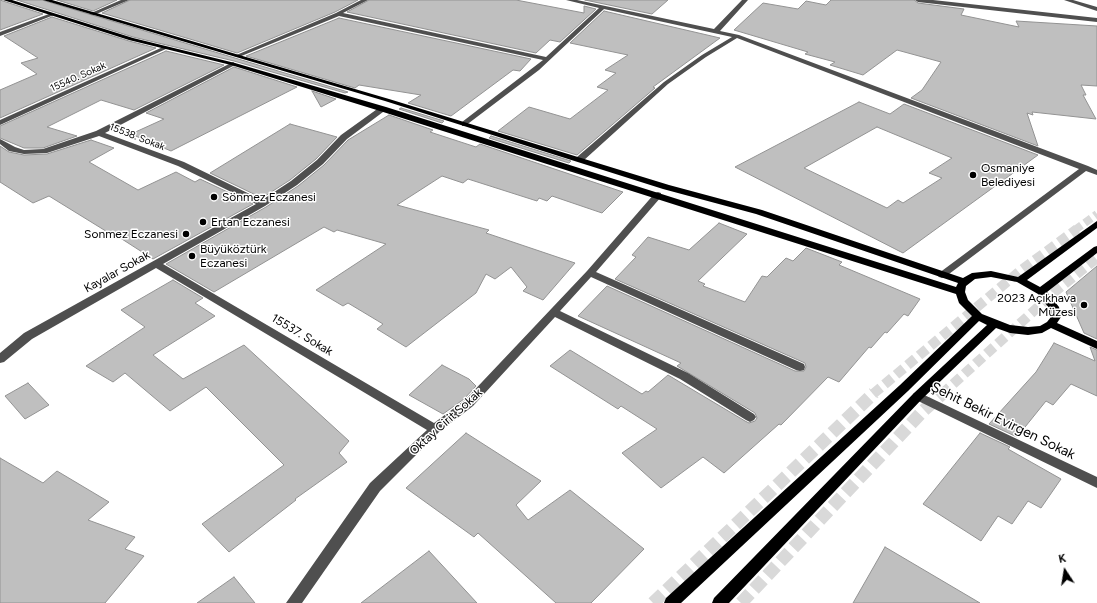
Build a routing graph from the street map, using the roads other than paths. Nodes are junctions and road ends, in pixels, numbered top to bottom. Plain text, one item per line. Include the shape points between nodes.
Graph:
1 (6, 0) edge
2 (46, 0) edge
3 (126, 0) edge
4 (365, 0) edge
5 (568, 0) edge
6 (745, 0) edge
7 (918, 0) edge
8 (978, 0) edge
9 (1067, 0) edge
10 (603, 8) junction
11 (974, 8) junction
12 (1097, 9) edge
13 (92, 14) junction
14 (338, 14) junction
15 (51, 15) junction
16 (1097, 20) edge
17 (146, 31) junction
18 (716, 31) junction
19 (0, 34) edge
20 (737, 36) junction
21 (131, 39) junction
22 (165, 48) junction
23 (237, 56) junction
24 (547, 59) junction
25 (233, 64) junction
26 (388, 100) junction
27 (382, 109) junction
28 (0, 123) edge
29 (465, 124) junction
30 (99, 133) junction
31 (0, 141) edge
32 (580, 159) junction
33 (1085, 168) junction
34 (1097, 173) edge
35 (658, 195) junction
36 (262, 204) junction
37 (1097, 224) edge
38 (1097, 249) edge
39 (156, 264) junction
40 (590, 273) junction
41 (942, 275) junction
42 (1020, 280) junction
43 (964, 282) junction
44 (960, 292) junction
45 (1041, 292) junction
46 (554, 312) junction
47 (978, 316) junction
48 (994, 324) junction
49 (1051, 324) junction
50 (1097, 345) edge
51 (0, 359) edge
52 (800, 367) dead end
53 (918, 396) junction
54 (750, 417) dead end
55 (435, 429) junction
56 (1097, 483) edge
57 (293, 603) edge
58 (671, 603) edge
59 (719, 603) edge

1 - 15 main road
2 - 13 main road
3 - 13 street
4 - 14 street
5 - 10 street
6 - 18 street
7 - 11 street
8 - 11 street
9 - 12 street
10 - 18 street
10 - 24 street
11 - 16 street
13 - 17 main road
14 - 23 street
14 - 24 street
15 - 19 street
15 - 21 main road
17 - 21 main road
17 - 23 main road
18 - 20 street
20 - 32 street via 666,83
20 - 33 street
21 - 22 main road
22 - 25 main road
22 - 28 street, 15540. Sokak
23 - 25 main road
23 - 26 main road
24 - 29 street
25 - 27 main road
25 - 30 street
26 - 27 main road
26 - 29 main road
27 - 35 main road
27 - 36 street, Kayalar Sokak via 344,137 320,162 294,183
29 - 32 main road
30 - 31 street, 15538. Sokak via 44,151 24,152 12,149
30 - 36 street, 15538. Sokak via 181,164
32 - 41 main road via 666,187 759,212
33 - 34 street
33 - 41 street
35 - 40 street, Oktay Cirit Sokak
35 - 44 main road
36 - 39 street, Kayalar Sokak
37 - 42 main road
38 - 45 main road
39 - 51 street, Kayalar Sokak via 28,336
39 - 55 street, 15537. Sokak
40 - 46 street, Oktay Cirit Sokak
40 - 52 street
41 - 43 main road
42 - 43 main road via 991,274 972,276
42 - 45 main road
43 - 44 main road
44 - 47 main road via 968,307
45 - 49 main road via 1054,307 1056,316
46 - 54 street via 684,376
46 - 55 street, Oktay Cirit Sokak via 469,403
47 - 48 main road
47 - 58 main road via 904,388
48 - 49 main road via 1028,331 1042,329
48 - 53 main road
49 - 50 main road
53 - 56 street, Şehit Bekir Evirgen Sokak
53 - 59 main road
55 - 57 street, Oktay Cirit Sokak via 375,488

